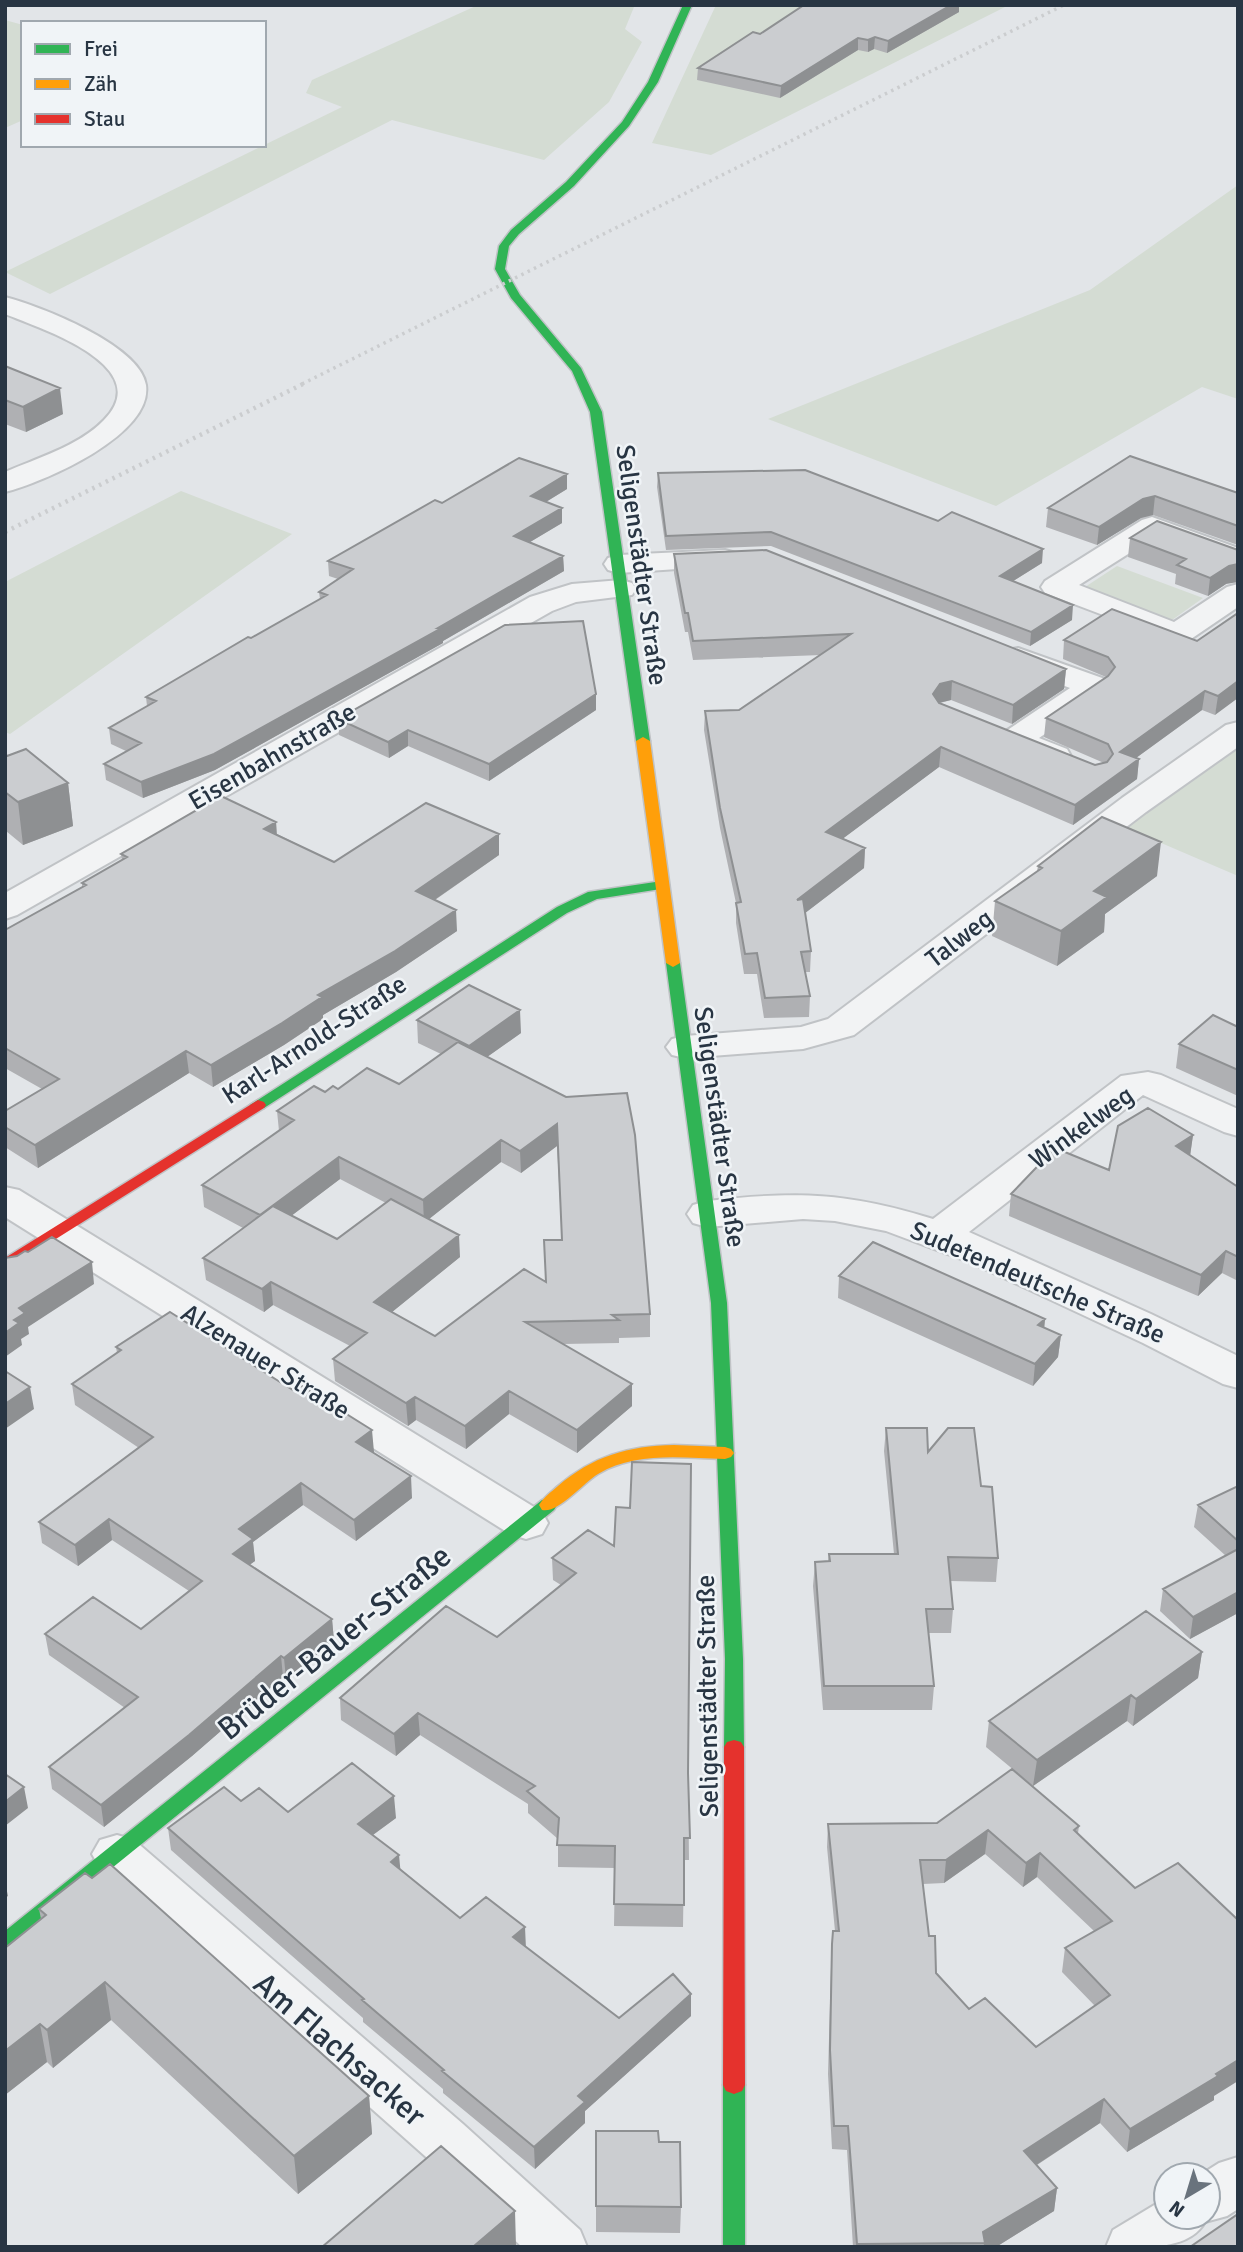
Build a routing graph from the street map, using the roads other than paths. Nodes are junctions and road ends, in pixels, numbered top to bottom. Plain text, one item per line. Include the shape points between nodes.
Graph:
1 (688, 5) edge
2 (5, 305) edge
3 (5, 483) edge
4 (756, 558) edge
5 (1238, 558) edge
6 (620, 576) junction
7 (1238, 593) edge
8 (1114, 609) junction
9 (995, 647) edge
10 (1032, 662) junction
11 (1238, 732) edge
12 (1079, 767) edge
13 (662, 885) junction
14 (5, 908) edge
15 (685, 1047) junction
16 (1238, 1124) edge
17 (5, 1199) edge
18 (707, 1214) junction
19 (59, 1231) junction
20 (937, 1236) junction
21 (5, 1266) edge
22 (1238, 1374) edge
23 (725, 1454) junction
24 (526, 1523) junction
25 (117, 1854) junction
26 (5, 1942) edge
27 (1238, 2180) edge
28 (1222, 2190) edge
29 (1158, 2231) edge
30 (560, 2247) edge
31 (734, 2247) edge
32 (1133, 2247) edge

1 - 6 main road, Seligenstädter Straße via 639,105 599,155 515,232 500,257 506,283 577,370 591,397
2 - 3 street via 107,352 133,382 130,405 115,426
4 - 6 street, Eisenbahnstraße
5 - 8 street via 1152,526 1056,587
6 - 13 main road, Seligenstädter Straße
6 - 14 street, Eisenbahnstraße via 541,604
7 - 8 street via 1177,634
8 - 10 street
9 - 10 street
10 - 12 street via 1094,686 1002,734
11 - 15 street, Talweg via 841,1027 803,1038
13 - 15 main road, Seligenstädter Straße
13 - 19 main road, Karl-Arnold-Straße via 593,895 569,906
15 - 18 main road, Seligenstädter Straße
16 - 20 street, Winkelweg via 1148,1083 1134,1084
17 - 19 street, Alzenauer Straße
18 - 20 street, Sudetendeutsche Straße via 818,1206 859,1212
18 - 23 main road, Seligenstädter Straße via 719,1303
19 - 21 main road, Karl-Arnold-Straße
19 - 24 street, Alzenauer Straße
20 - 22 street, Sudetendeutsche Straße via 1097,1305
23 - 24 main road, Brüder-Bauer-Straße via 644,1452 609,1459
23 - 31 main road, Seligenstädter Straße via 734,1659
24 - 25 main road, Brüder-Bauer-Straße
25 - 26 main road, Brüder-Bauer-Straße
25 - 30 street, Am Flachsacker
27 - 28 street
29 - 32 street

